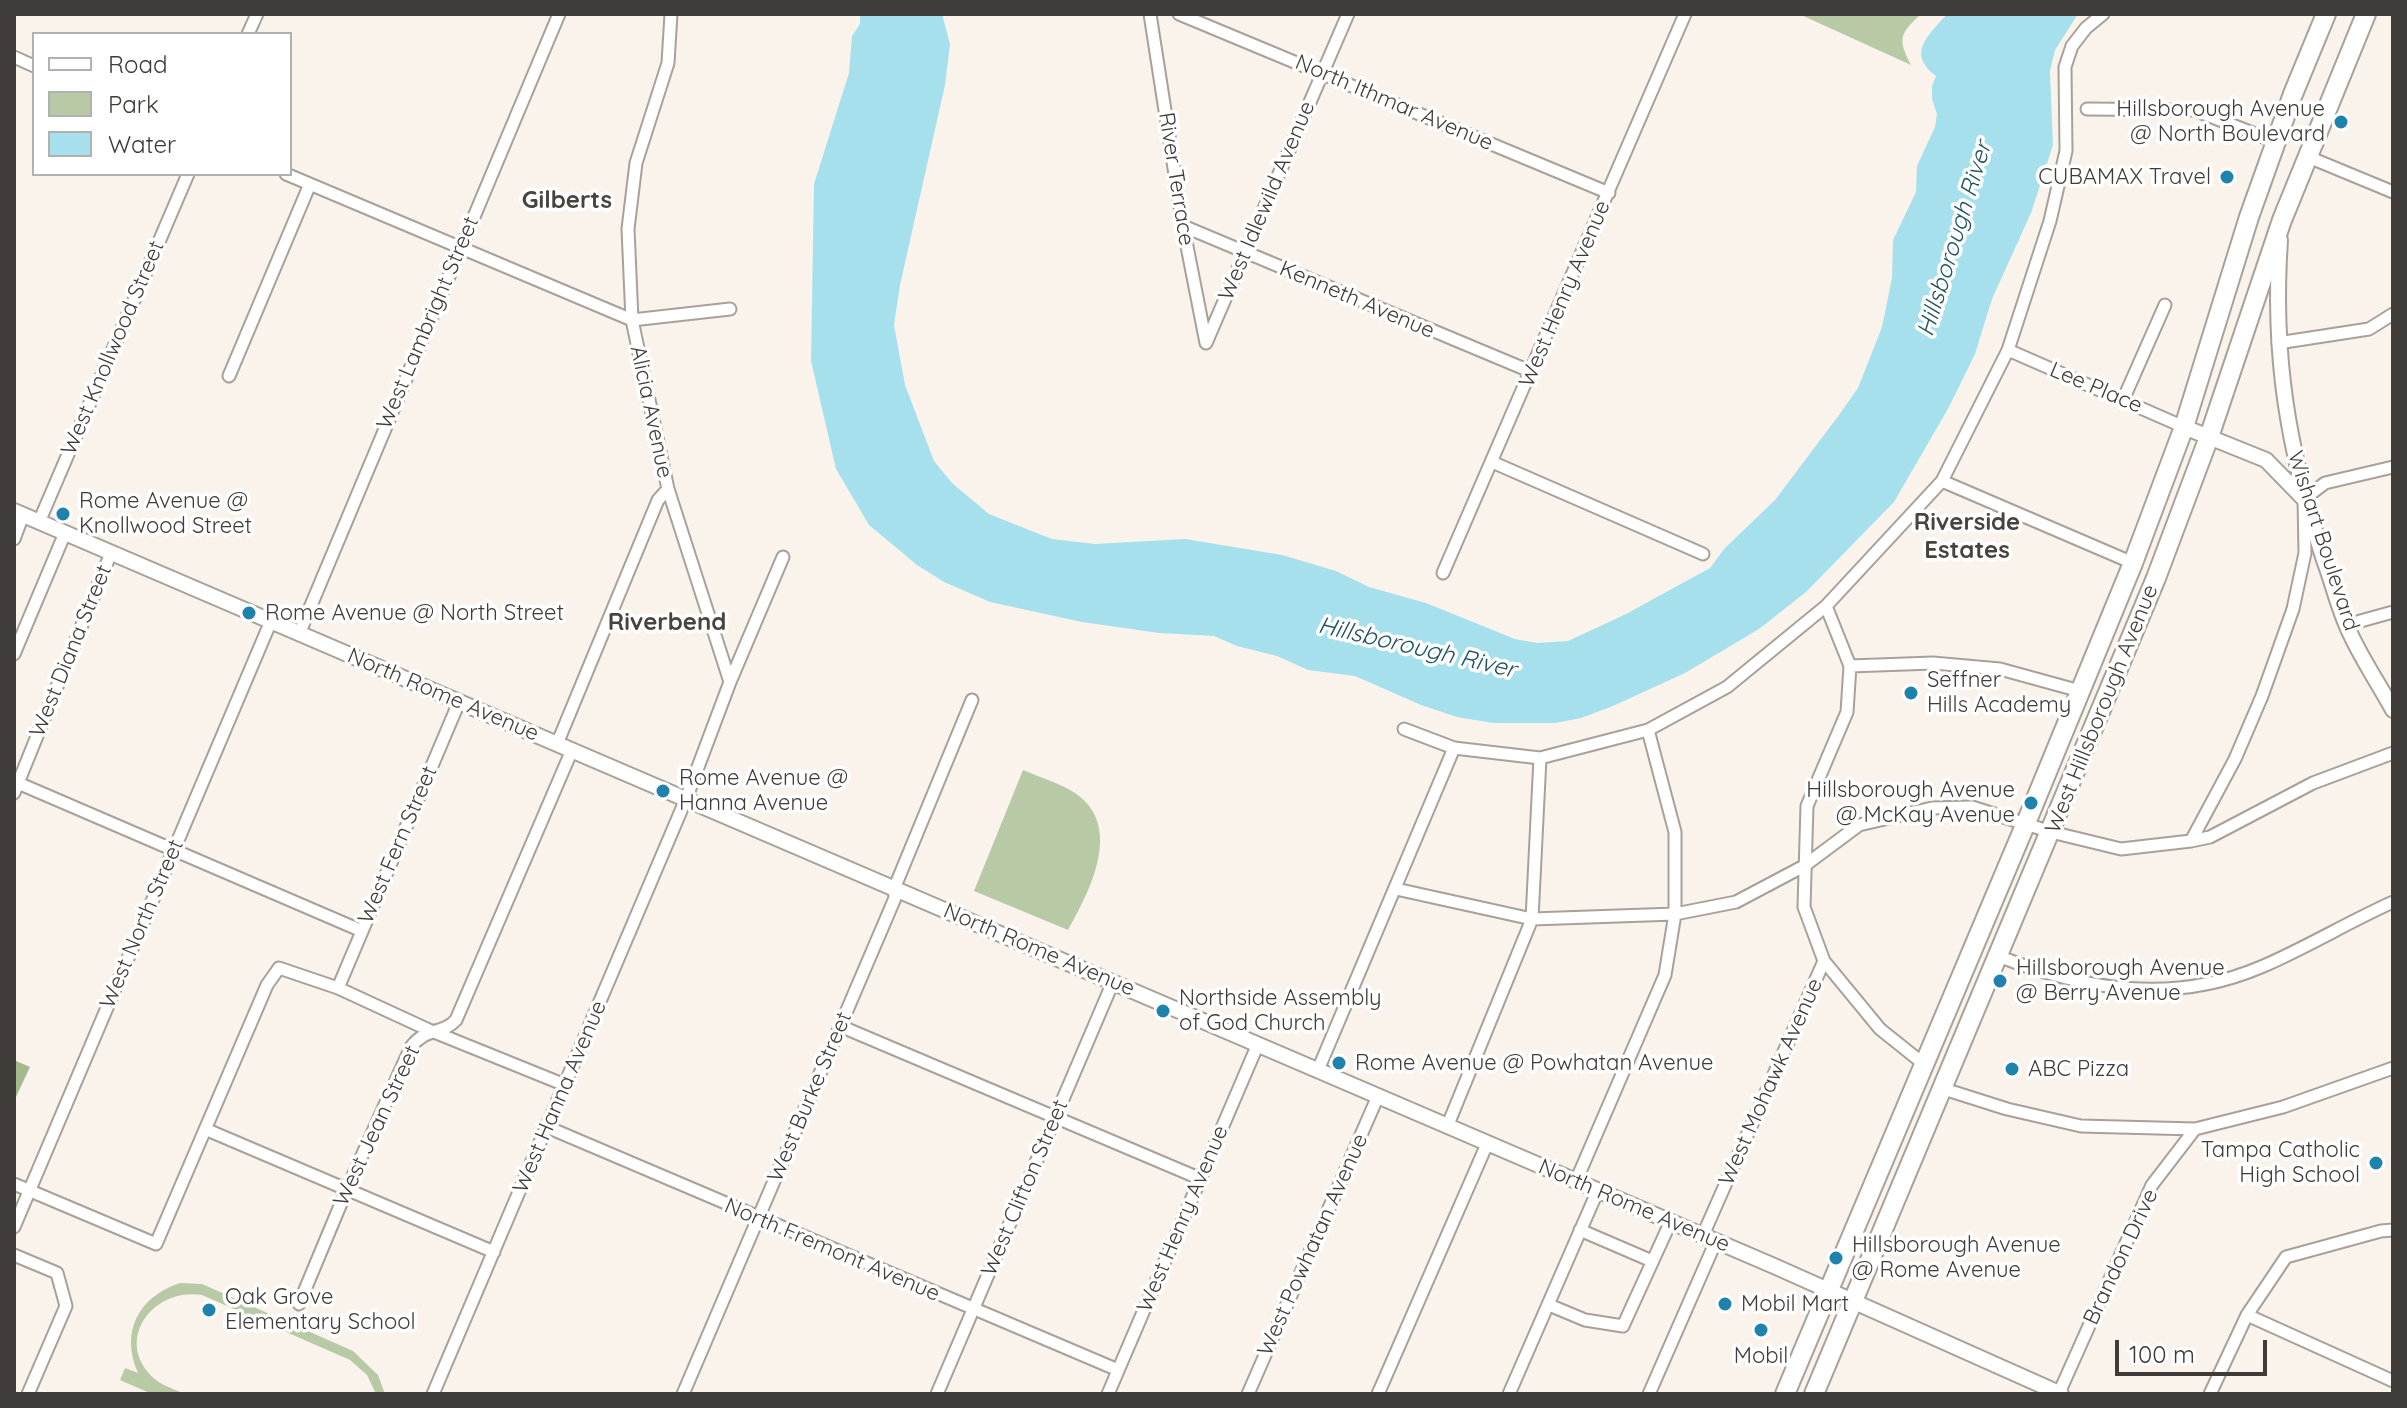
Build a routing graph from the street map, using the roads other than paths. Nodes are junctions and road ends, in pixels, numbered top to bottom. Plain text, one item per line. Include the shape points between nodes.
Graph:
1 (559, 14) edge
2 (671, 14) edge
3 (1150, 14) edge
4 (1179, 14) edge
5 (1348, 14) edge
6 (1685, 14) edge
7 (2103, 14) edge
8 (2326, 14) edge
9 (2366, 14) edge
10 (1322, 73) junction
11 (2087, 109) dead end
12 (2276, 142) junction
13 (2306, 156) junction
14 (187, 176) edge
15 (291, 176) edge
16 (310, 184) junction
17 (2393, 192) edge
18 (1609, 193) junction
19 (2282, 220) junction
20 (1183, 226) junction
21 (459, 249) junction
22 (1245, 253) junction
23 (2165, 305) dead end
24 (730, 309) dead end
25 (2393, 314) edge
26 (632, 320) junction
27 (1206, 343) joint
28 (2278, 343) junction
29 (2008, 350) junction
30 (1532, 372) junction
31 (229, 376) dead end
32 (2123, 400) junction
33 (2184, 427) junction
34 (2209, 437) junction
35 (1492, 462) junction
36 (2393, 467) edge
37 (1942, 481) junction
38 (668, 489) junction
39 (2304, 499) junction
40 (18, 513) edge
41 (39, 522) junction
42 (65, 533) junction
43 (14, 539) edge
44 (111, 553) junction
45 (1703, 554) dead end
46 (783, 557) dead end
47 (2133, 563) junction
48 (1443, 573) dead end
49 (1826, 606) junction
50 (2393, 612) edge
51 (271, 621) junction
52 (2346, 625) junction
53 (299, 634) junction
54 (14, 654) edge
55 (1850, 666) junction
56 (730, 682) junction
57 (2080, 691) junction
58 (972, 700) dead end
59 (459, 702) junction
60 (2393, 710) edge
61 (1404, 729) dead end
62 (1648, 730) junction
63 (557, 744) junction
64 (1454, 748) junction
65 (572, 750) junction
66 (2393, 753) edge
67 (1540, 758) junction
68 (16, 788) edge
69 (686, 799) junction
70 (2026, 823) junction
71 (2051, 832) junction
72 (2191, 841) junction
73 (172, 850) junction
74 (1804, 866) junction
75 (894, 889) junction
76 (1396, 889) junction
77 (2393, 902) edge
78 (1675, 914) junction
79 (1532, 919) junction
80 (362, 931) junction
81 (1973, 949) junction
82 (1998, 956) junction
83 (1824, 961) junction
84 (1113, 982) junction
85 (338, 988) junction
86 (840, 1026) junction
87 (429, 1030) junction
88 (1258, 1044) junction
89 (1925, 1065) junction
90 (2393, 1068) edge
91 (1318, 1070) junction
92 (565, 1085) junction
93 (1944, 1089) junction
94 (1378, 1096) junction
95 (1054, 1119) junction
96 (547, 1127) junction
97 (1447, 1127) junction
98 (205, 1129) junction
99 (2195, 1129) junction
100 (1487, 1144) junction
101 (1910, 1170) junction
102 (1201, 1179) junction
103 (1576, 1181) junction
104 (14, 1184) edge
105 (347, 1189) junction
106 (29, 1190) junction
107 (1598, 1190) junction
108 (758, 1218) junction
109 (1671, 1221) junction
110 (14, 1227) edge
111 (1580, 1230) junction
112 (2393, 1230) edge
113 (1710, 1238) junction
114 (494, 1252) junction
115 (14, 1255) edge
116 (1652, 1261) junction
117 (1830, 1290) junction
118 (1855, 1301) junction
119 (299, 1304) dead end
120 (1549, 1305) junction
121 (972, 1310) junction
122 (2247, 1315) junction
123 (1118, 1370) junction
124 (2393, 1381) edge
125 (28, 1394) edge
126 (433, 1394) edge
127 (683, 1394) edge
128 (937, 1394) edge
129 (1108, 1394) edge
130 (1248, 1394) edge
131 (1378, 1394) edge
132 (1509, 1394) edge
133 (1649, 1394) edge
134 (1785, 1394) edge
135 (1814, 1394) edge
136 (2060, 1394) edge
137 (2210, 1394) edge

1 - 21 street, West Lambright Street
2 - 26 street, Alicia Avenue via 668,63 636,163 628,229
3 - 20 street, River Terrace
4 - 10 street, North Ithmar Avenue
5 - 10 street, West Idlewild Avenue
6 - 18 street, West Henry Avenue
7 - 29 street via 2072,46 2065,67 2066,151 2050,221
8 - 12 main road, West Hillsborough Avenue
9 - 13 main road, West Hillsborough Avenue
10 - 18 street, North Ithmar Avenue
10 - 22 street, West Idlewild Avenue
11 - 12 street via 2194,110
12 - 33 main road, West Hillsborough Avenue
13 - 17 street
13 - 19 main road, West Hillsborough Avenue
14 - 41 street, West Knollwood Street
15 - 16 street
16 - 21 street
16 - 31 street
18 - 30 street, West Henry Avenue
19 - 28 street, Wishart Boulevard
19 - 34 main road, West Hillsborough Avenue
20 - 22 street, Kenneth Avenue
20 - 27 street, River Terrace
21 - 26 street
21 - 53 street, West Lambright Street
22 - 27 street, West Idlewild Avenue
22 - 30 street, Kenneth Avenue
23 - 32 street
24 - 26 street
25 - 28 street via 2369,329
26 - 38 street, Alicia Avenue
28 - 39 street, Wishart Boulevard
29 - 32 street, Lee Place
29 - 37 street
30 - 35 street, West Henry Avenue
32 - 33 street, Lee Place
33 - 34 street
33 - 47 main road, West Hillsborough Avenue
34 - 39 street via 2266,460
34 - 71 main road, West Hillsborough Avenue
35 - 45 street
35 - 48 street, West Henry Avenue
36 - 39 street via 2325,483
37 - 47 street
37 - 49 street
38 - 56 street, Alicia Avenue
38 - 63 street via 658,500
39 - 52 street, Wishart Boulevard
39 - 72 street via 2305,553 2293,609 2235,759
40 - 41 street, North Rome Avenue
40 - 43 street
41 - 42 street, North Rome Avenue
42 - 44 street, North Rome Avenue
42 - 54 street
44 - 51 street, North Rome Avenue
44 - 68 street, West Diana Street
46 - 56 street
47 - 57 main road, West Hillsborough Avenue
49 - 55 street, West Mohawk Avenue
49 - 62 street via 1727,687
50 - 52 street
51 - 53 street, North Rome Avenue
51 - 73 street, West North Street
52 - 60 street, Wishart Boulevard
53 - 59 street, North Rome Avenue
55 - 57 street via 1933,663 2000,669
55 - 74 street, West Mohawk Avenue via 1847,712 1807,806
56 - 69 street
57 - 70 main road, West Hillsborough Avenue
58 - 75 street, West Burke Street
59 - 63 street, North Rome Avenue
59 - 80 street, West Fern Street
61 - 64 street
62 - 67 street
62 - 78 street via 1675,832
63 - 65 street, North Rome Avenue
64 - 67 street
64 - 76 street
65 - 69 street, North Rome Avenue
65 - 87 street, West Jean Street via 456,1020 449,1028
66 - 72 street via 2313,783 2210,837
67 - 79 street
68 - 73 street
69 - 75 street, North Rome Avenue
69 - 92 street, West Hanna Avenue
70 - 71 street
70 - 74 street via 1972,807 1932,808 1859,825
70 - 81 main road, West Hillsborough Avenue
71 - 72 street via 2121,849
71 - 82 main road, West Hillsborough Avenue
73 - 80 street
73 - 106 street, West North Street
74 - 78 street via 1736,902
74 - 83 street, West Mohawk Avenue via 1804,907
75 - 84 street, North Rome Avenue
75 - 86 street, West Burke Street via 895,898
76 - 79 street
76 - 91 street
77 - 82 street via 2259,968 2191,987 2142,990 2078,983
78 - 79 street
78 - 103 street via 1665,975
79 - 97 street
80 - 85 street, West Fern Street
81 - 89 main road, West Hillsborough Avenue
81 - 93 main road via 1975,972 1942,1055
82 - 93 main road, West Hillsborough Avenue
83 - 89 street via 1880,1029
83 - 113 street, West Mohawk Avenue
84 - 88 street, North Rome Avenue
84 - 95 street, West Clifton Street
85 - 87 street
85 - 98 street via 279,968
86 - 95 street
86 - 108 street, West Burke Street
87 - 92 street
87 - 105 street, West Jean Street via 411,1047
88 - 91 street, North Rome Avenue
88 - 102 street, West Henry Avenue
89 - 101 main road via 1929,1085 1912,1127
89 - 117 main road, West Hillsborough Avenue
90 - 99 street via 2283,1107
91 - 94 street, North Rome Avenue
92 - 96 street, West Hanna Avenue
93 - 99 street via 2081,1126
93 - 101 main road, West Hillsborough Avenue
94 - 97 street, North Rome Avenue
94 - 130 street, West Powhatan Avenue
95 - 102 street
95 - 121 street, West Clifton Street
96 - 108 street, North Fremont Avenue
96 - 114 street, West Hanna Avenue
97 - 100 street, North Rome Avenue
98 - 105 street
98 - 106 street via 156,1244
99 - 136 street, Brandon Drive via 2152,1185
100 - 103 street, North Rome Avenue
100 - 131 street
101 - 118 main road, West Hillsborough Avenue
102 - 123 street, West Henry Avenue
103 - 107 street, North Rome Avenue
104 - 106 street
105 - 114 street
105 - 119 street, West Jean Street
106 - 110 street, West North Street
107 - 109 street, North Rome Avenue
107 - 111 street
108 - 121 street, North Fremont Avenue
108 - 127 street, West Burke Street
109 - 113 street, North Rome Avenue
109 - 116 street
111 - 116 street
111 - 120 street
112 - 122 street via 2286,1257
113 - 117 street, North Rome Avenue
113 - 133 street, West Mohawk Avenue
114 - 126 street, West Hanna Avenue
115 - 125 street via 57,1273 66,1306
116 - 120 street via 1623,1326 1585,1320
117 - 118 street, North Rome Avenue
117 - 134 main road, West Hillsborough Avenue
118 - 135 main road, West Hillsborough Avenue
118 - 136 street, North Rome Avenue
120 - 132 street
121 - 123 street, North Fremont Avenue
121 - 128 street, West Clifton Street
122 - 124 street
122 - 137 street
123 - 129 street, West Henry Avenue

